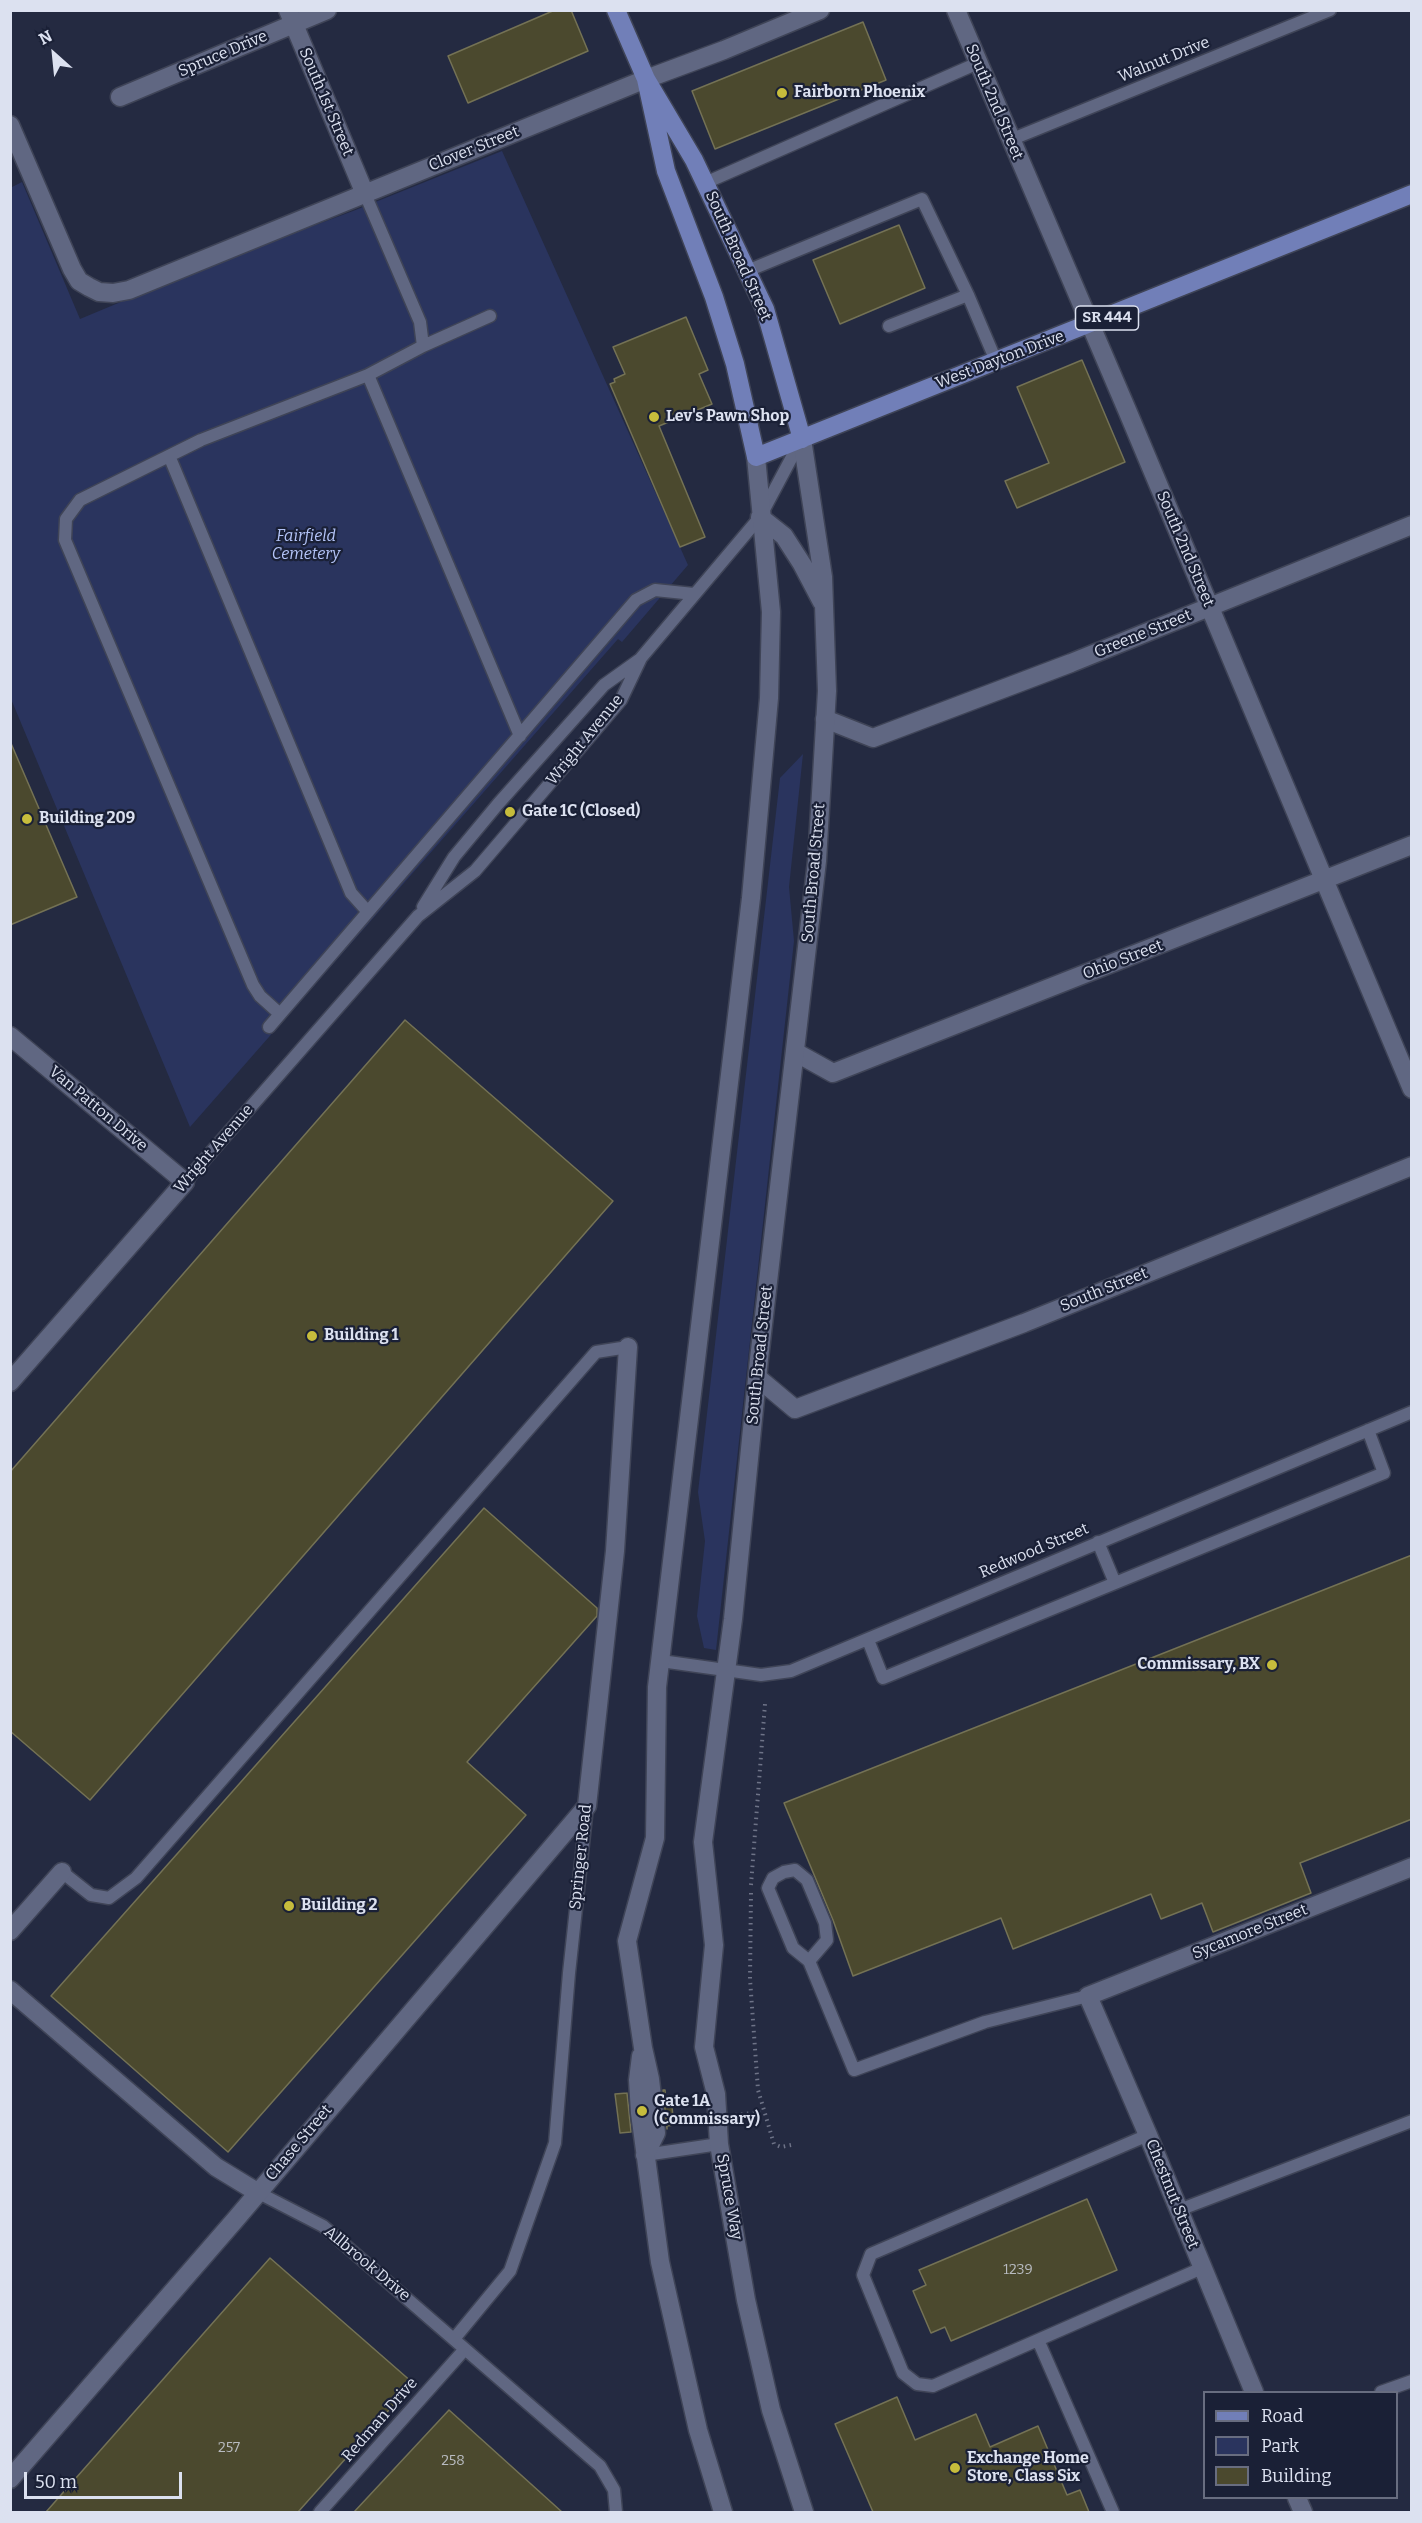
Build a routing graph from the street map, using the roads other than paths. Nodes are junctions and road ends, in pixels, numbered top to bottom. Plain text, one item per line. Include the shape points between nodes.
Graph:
1 (327, 10) edge
2 (616, 10) edge
3 (820, 10) edge
4 (956, 10) edge
5 (1330, 10) edge
6 (291, 17) edge
7 (978, 63) junction
8 (646, 79) junction
9 (120, 97) dead end
10 (10, 125) edge
11 (1010, 140) junction
12 (705, 183) junction
13 (364, 194) junction
14 (1412, 194) edge
15 (747, 271) junction
16 (968, 295) junction
17 (489, 316) dead end
18 (1089, 325) junction
19 (888, 326) dead end
20 (423, 346) junction
21 (996, 361) junction
22 (368, 375) junction
23 (802, 439) junction
24 (756, 457) junction
25 (170, 458) junction
26 (760, 517) junction
27 (1412, 525) edge
28 (694, 594) junction
29 (824, 606) junction
30 (1209, 608) junction
31 (641, 658) junction
32 (825, 719) junction
33 (520, 736) junction
34 (1412, 845) edge
35 (1324, 881) junction
36 (368, 912) junction
37 (418, 916) junction
38 (280, 1014) junction
39 (269, 1027) dead end
40 (10, 1036) edge
41 (795, 1052) junction
42 (1412, 1089) edge
43 (1412, 1166) edge
44 (185, 1182) junction
45 (628, 1347) joint
46 (758, 1378) junction
47 (10, 1383) edge
48 (1412, 1412) edge
49 (1368, 1430) junction
50 (1098, 1542) junction
51 (1115, 1583) junction
52 (868, 1640) junction
53 (660, 1661) junction
54 (726, 1672) junction
55 (723, 1697) joint
56 (587, 1806) junction
57 (1412, 1867) edge
58 (62, 1872) joint
59 (10, 1931) edge
60 (809, 1961) junction
61 (10, 1990) edge
62 (1088, 1996) junction
63 (1412, 2121) edge
64 (1148, 2135) junction
65 (719, 2144) junction
66 (645, 2155) junction
67 (257, 2192) junction
68 (1179, 2210) junction
69 (1202, 2268) junction
70 (454, 2339) junction
71 (1038, 2340) junction
72 (465, 2349) junction
73 (1412, 2381) edge
74 (1254, 2391) edge
75 (1384, 2391) edge
76 (10, 2479) edge
77 (320, 2512) edge
78 (616, 2512) edge
79 (723, 2512) edge
80 (804, 2512) edge
81 (1113, 2512) edge

1 - 6 street, Spruce Drive
2 - 8 main road, South Broad Street
3 - 8 street, Clover Street
4 - 7 street, South 2nd Street
5 - 11 lane, Walnut Drive
6 - 9 street, Spruce Drive
6 - 13 street, South 1st Street
7 - 11 street, South 2nd Street
7 - 12 lane
8 - 12 main road, South Broad Street
8 - 13 street, Clover Street
8 - 24 main road, South Broad Street via 666,171 714,297 735,364
10 - 13 street, Clover Street via 72,269 79,280 99,292 129,290
11 - 18 street, South 2nd Street
12 - 15 main road, South Broad Street
13 - 20 lane via 420,322
14 - 18 main road, West Dayton Drive / SR 444
15 - 16 lane via 922,199
15 - 23 main road, South Broad Street via 765,309
16 - 19 lane
16 - 21 lane
17 - 20 lane
18 - 21 main road, West Dayton Drive / SR 444
18 - 30 street, South 2nd Street
20 - 22 lane
21 - 23 main road, West Dayton Drive / SR 444
22 - 25 lane via 212,436
22 - 33 lane
23 - 24 main road, West Dayton Drive / SR 444
23 - 26 lane, Wright Avenue
23 - 29 street, South Broad Street
24 - 26 street, South Broad Street
25 - 36 lane via 351,893
25 - 38 lane via 80,500 66,519 65,540 253,985
26 - 28 lane, Wright Avenue
26 - 29 street via 784,536
26 - 53 street, South Broad Street via 771,612 769,698 751,898
27 - 30 street, Greene Street
28 - 31 lane, Wright Avenue
28 - 33 lane via 655,590 636,600
29 - 32 street, South Broad Street
30 - 32 street, Greene Street via 873,738
30 - 35 street, South 2nd Street
31 - 37 lane, Wright Avenue via 604,685 498,804 454,857
31 - 37 lane, Wright Avenue via 621,700 475,871
32 - 41 street, South Broad Street via 817,861
33 - 36 lane
34 - 35 street, Ohio Street
35 - 41 street, Ohio Street via 833,1073
35 - 42 street, South 2nd Street
36 - 38 lane
37 - 44 lane, Wright Avenue
38 - 39 lane
40 - 44 street, Van Patton Drive
41 - 46 street, South Broad Street
43 - 46 street, South Street via 1024,1323 795,1409
44 - 47 street, Wright Avenue
45 - 56 street, Springer Road via 615,1551
45 - 58 lane via 596,1352 136,1878 109,1898 91,1895
46 - 54 street, South Broad Street
48 - 49 lane, Redwood Street
49 - 50 lane, Redwood Street
49 - 51 lane via 1384,1473
50 - 51 lane
50 - 52 lane, Redwood Street
51 - 52 lane via 883,1678
52 - 54 lane, Redwood Street via 791,1671 761,1676
53 - 54 lane, Redwood Street
53 - 66 street, South Broad Street via 655,1838 627,1941 643,2048 638,2080
54 - 55 street, South Broad Street
55 - 65 street, Spruce Way via 704,1842 714,1945 705,2047 716,2094
56 - 67 street, Chase Street
56 - 70 lane, Springer Road via 555,2143 510,2271
57 - 62 street, Sycamore Street
58 - 59 street
60 - 60 lane via 827,1940 825,1923 807,1880 795,1870 784,1872 773,1878 768,1888 793,1948
60 - 62 lane via 854,2070 985,2022
61 - 67 street, Allbrook Drive via 216,2167
62 - 64 street, Chestnut Street
63 - 68 lane
64 - 68 street, Chestnut Street
64 - 71 lane via 871,2254 863,2275 903,2373 917,2384 933,2386
65 - 66 lane
65 - 80 street, Spruce Way via 753,2333 771,2410
66 - 79 street via 660,2262 679,2352
67 - 70 lane, Allbrook Drive via 323,2226
67 - 76 street, Chase Street
68 - 69 street, Chestnut Street
69 - 71 lane
69 - 74 street, Chestnut Street
70 - 72 lane, Allbrook Drive
71 - 81 lane
72 - 77 lane, Redman Drive
72 - 78 lane, Allbrook Drive via 600,2466 614,2490
73 - 75 lane

